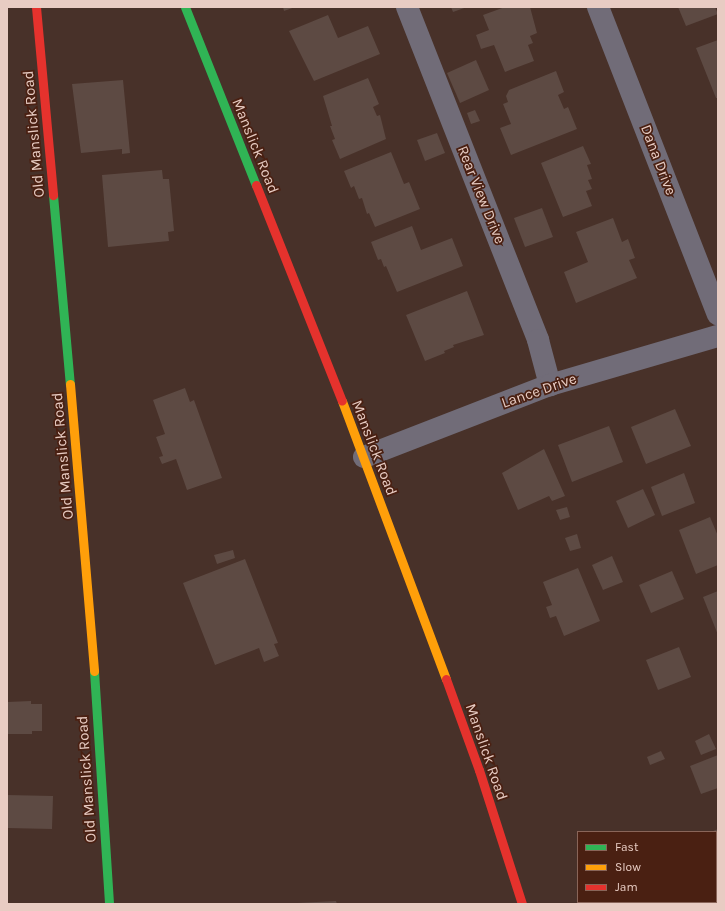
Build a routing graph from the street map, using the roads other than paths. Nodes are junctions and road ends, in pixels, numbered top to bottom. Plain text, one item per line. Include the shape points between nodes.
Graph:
1 (36, 7) edge
2 (185, 7) edge
3 (407, 7) edge
4 (598, 7) edge
5 (718, 314) edge
6 (718, 336) edge
7 (550, 385) junction
8 (364, 457) junction
9 (109, 904) edge
10 (522, 904) edge

1 - 9 main road, Old Manslick Road via 90,593
2 - 8 main road, Manslick Road
3 - 7 street, Rear View Drive via 538,340
4 - 5 street, Dana Drive
6 - 7 street, Lance Drive
7 - 8 street, Lance Drive
8 - 10 main road, Manslick Road via 479,770

